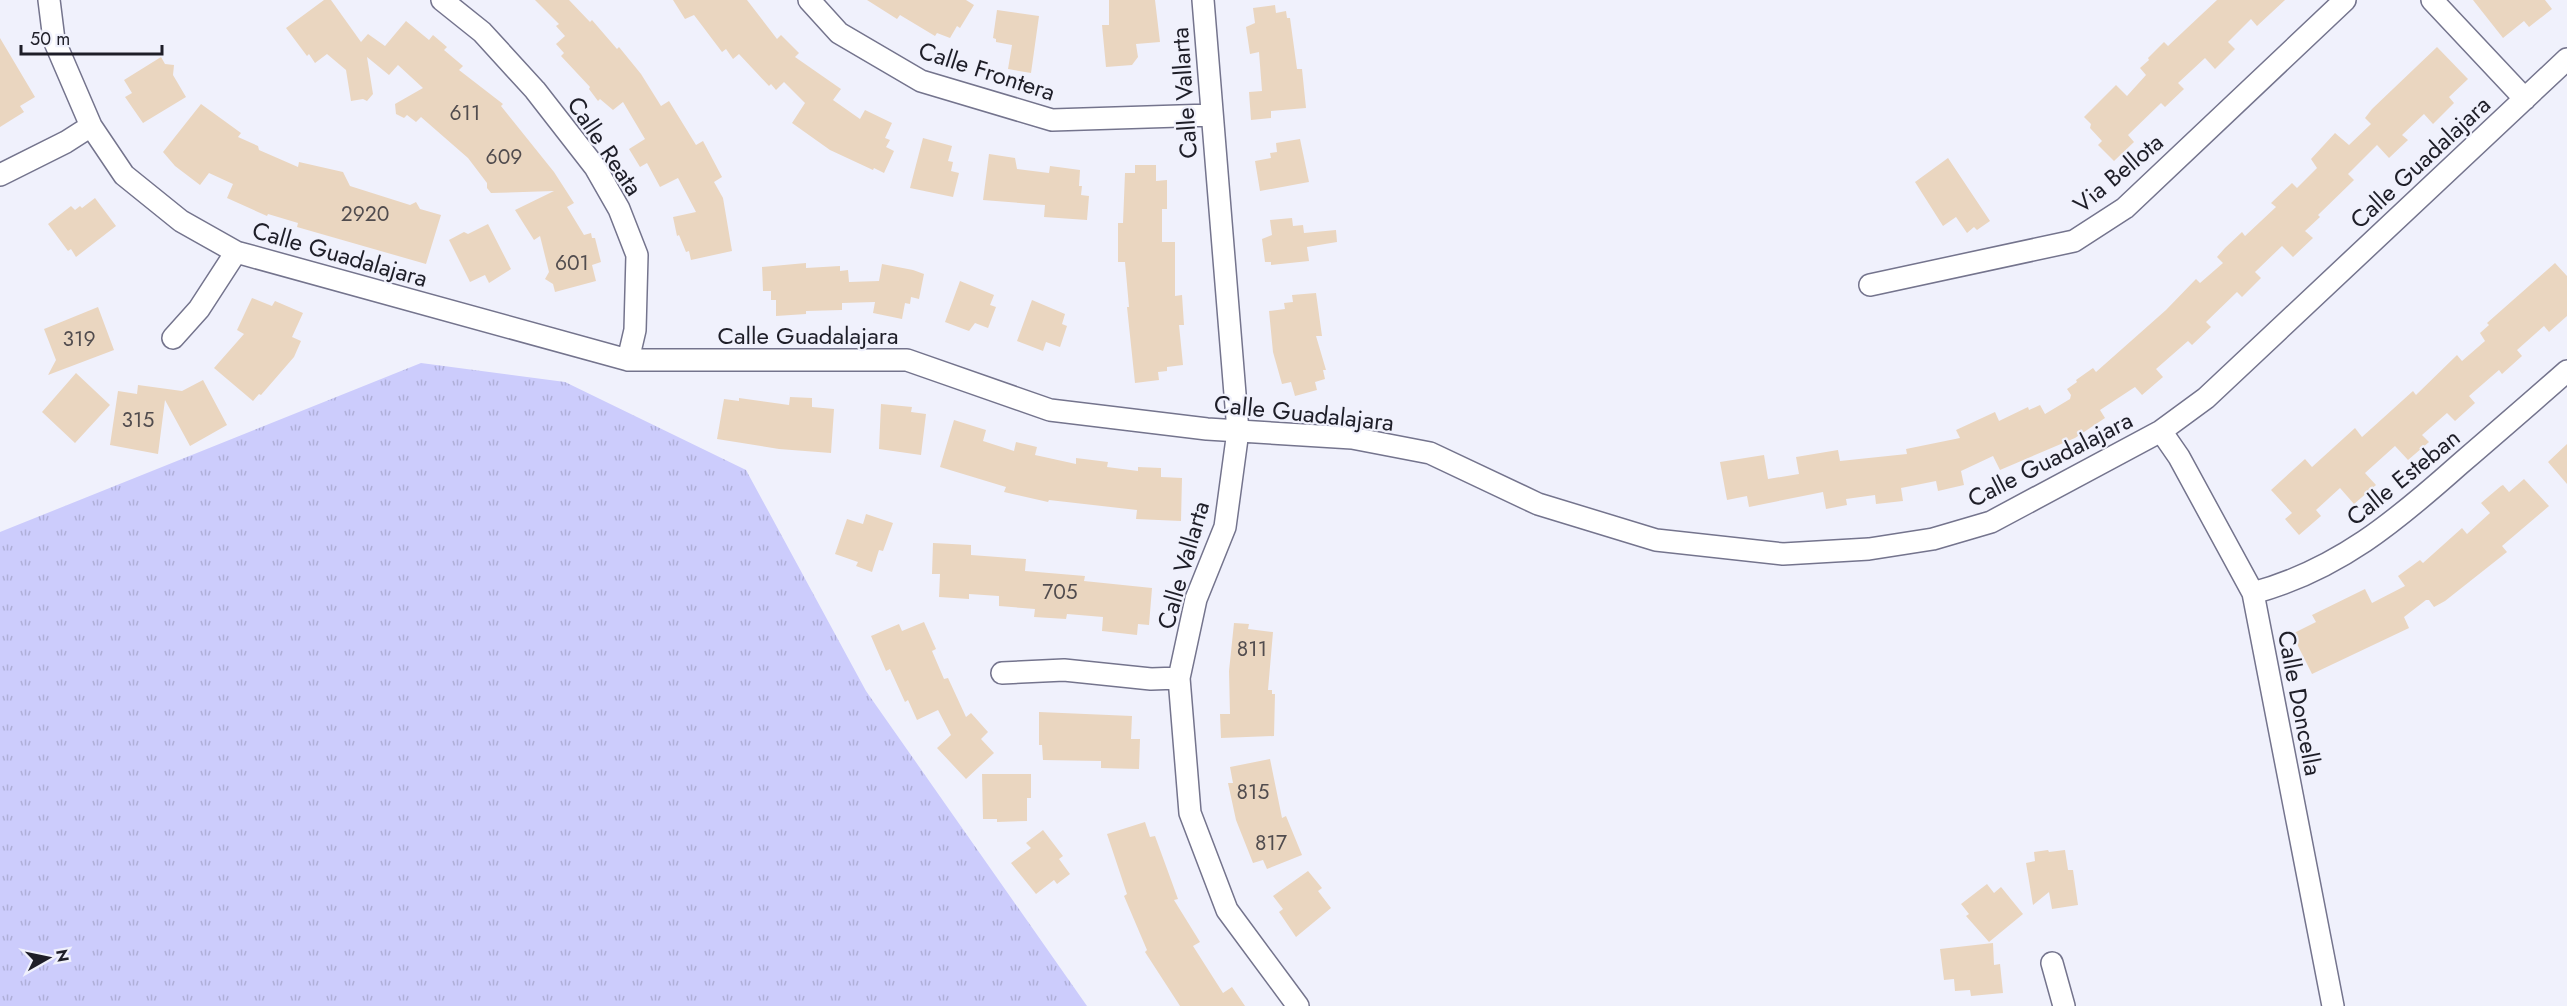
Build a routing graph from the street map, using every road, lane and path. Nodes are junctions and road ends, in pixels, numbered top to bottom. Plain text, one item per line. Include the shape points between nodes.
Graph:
1 (49, 0) edge
2 (442, 0) edge
3 (809, 0) edge
4 (1203, 0) edge
5 (2345, 0) edge
6 (2432, 0) edge
7 (2567, 59) edge
8 (2525, 99) junction
9 (1211, 115) junction
10 (91, 126) junction
11 (0, 175) edge
12 (236, 252) junction
13 (1870, 285) dead end
14 (173, 338) dead end
15 (628, 360) junction
16 (2567, 370) edge
17 (1238, 431) junction
18 (2161, 431) junction
19 (2253, 593) junction
20 (1002, 673) dead end
21 (1179, 678) junction
22 (2052, 963) dead end
23 (1298, 1006) edge
24 (2064, 1006) edge
25 (2333, 1006) edge

1 - 10 street, Calle Guadalajara via 54,40
2 - 15 street, Calle Reata via 482,32 535,90 595,167 620,209 637,255 635,330
3 - 9 street, Calle Frontera via 839,33 921,81 1052,120
4 - 9 street, Calle Vallarta
5 - 13 street, Via Bellota via 2125,208 2074,242
6 - 8 street
7 - 8 street, Calle Guadalajara
8 - 18 street, Calle Guadalajara via 2206,399
9 - 17 street, Calle Vallarta
10 - 11 street
10 - 12 street, Calle Guadalajara via 124,175 181,221
12 - 14 street via 199,309
12 - 15 street, Calle Guadalajara
15 - 17 street, Calle Guadalajara via 907,360 1050,410
16 - 19 street, Calle Esteban via 2375,537 2343,556
17 - 18 street, Calle Guadalajara via 1352,438 1431,453 1538,504 1656,540 1783,554 1869,549 1933,539 1990,522
17 - 21 street, Calle Vallarta via 1225,527 1196,599
18 - 19 street, Calle Doncella
19 - 25 street, Calle Doncella
20 - 21 street via 1064,669 1151,679
21 - 23 street, Calle Vallarta via 1190,813 1227,910
22 - 24 street

